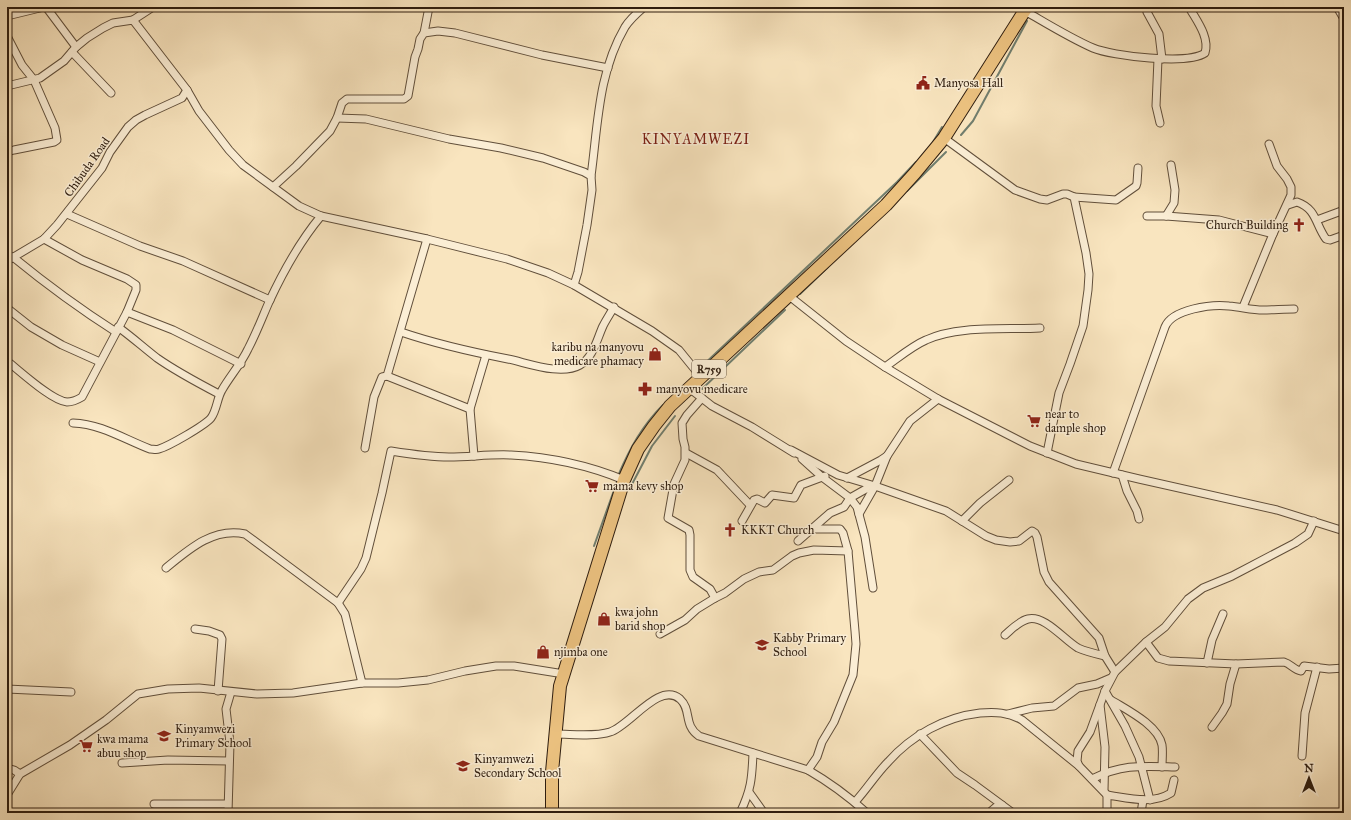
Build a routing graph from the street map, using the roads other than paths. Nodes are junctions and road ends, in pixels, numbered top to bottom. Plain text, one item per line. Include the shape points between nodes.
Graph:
1 (45, 7) edge
2 (153, 7) edge
3 (429, 7) edge
4 (644, 7) edge
5 (1146, 7) edge
6 (1189, 7) edge
7 (1337, 7) edge
8 (1026, 9) edge
9 (7, 16) edge
10 (1344, 19) edge
11 (133, 20) junction
12 (424, 33) junction
13 (7, 36) edge
14 (74, 50) junction
15 (1160, 59) junction
16 (608, 68) junction
17 (34, 80) junction
18 (7, 86) edge
19 (187, 90) junction
20 (111, 93) dead end
21 (337, 118) junction
22 (1160, 123) dead end
23 (944, 138) junction
24 (1269, 144) dead end
25 (7, 152) edge
26 (1171, 165) dead end
27 (1138, 168) dead end
28 (591, 176) junction
29 (273, 187) junction
30 (1074, 197) junction
31 (1288, 205) junction
32 (1344, 210) edge
33 (67, 214) junction
34 (321, 216) junction
35 (1147, 216) dead end
36 (1166, 216) junction
37 (1317, 220) junction
38 (1273, 234) junction
39 (1344, 235) edge
40 (44, 239) junction
41 (427, 239) junction
42 (10, 259) edge
43 (574, 285) junction
44 (788, 295) junction
45 (270, 300) junction
46 (614, 307) junction
47 (1243, 307) junction
48 (7, 308) edge
49 (1294, 309) dead end
50 (127, 312) junction
51 (1040, 328) dead end
52 (117, 329) junction
53 (401, 332) junction
54 (486, 355) junction
55 (7, 361) edge
56 (100, 362) junction
57 (241, 364) junction
58 (885, 367) junction
59 (387, 376) junction
60 (701, 377) junction
61 (689, 388) junction
62 (219, 394) junction
63 (702, 398) junction
64 (938, 399) junction
65 (470, 409) junction
66 (73, 422) dead end
67 (365, 448) dead end
68 (791, 450) junction
69 (686, 453) junction
70 (1047, 453) junction
71 (474, 456) junction
72 (887, 456) junction
73 (1113, 473) junction
74 (838, 475) junction
75 (1122, 475) junction
76 (822, 477) junction
77 (847, 478) junction
78 (624, 480) junction
79 (1009, 480) dead end
80 (872, 486) junction
81 (850, 498) junction
82 (750, 505) junction
83 (859, 514) junction
84 (1139, 520) dead end
85 (742, 521) dead end
86 (962, 521) junction
87 (1314, 521) junction
88 (813, 529) junction
89 (1344, 531) edge
90 (798, 541) dead end
91 (848, 551) junction
92 (166, 568) dead end
93 (873, 588) dead end
94 (715, 598) junction
95 (338, 602) junction
96 (1223, 614) dead end
97 (195, 628) dead end
98 (660, 634) dead end
99 (1005, 635) dead end
100 (1146, 642) junction
101 (1105, 656) junction
102 (1207, 663) junction
103 (1236, 664) junction
104 (1317, 667) junction
105 (1344, 668) edge
106 (564, 674) junction
107 (1113, 675) junction
108 (362, 683) junction
109 (7, 689) edge
110 (218, 691) junction
111 (1105, 691) junction
112 (72, 692) dead end
113 (231, 692) junction
114 (1110, 700) junction
115 (1100, 704) junction
116 (1008, 714) junction
117 (1212, 726) dead end
118 (555, 734) junction
119 (920, 734) junction
120 (753, 753) junction
121 (1302, 756) dead end
122 (229, 761) junction
123 (122, 763) dead end
124 (1079, 766) junction
125 (1142, 766) junction
126 (1162, 767) junction
127 (1175, 767) dead end
128 (7, 768) edge
129 (808, 770) junction
130 (1104, 773) junction
131 (20, 774) junction
132 (1092, 779) junction
133 (1174, 780) dead end
134 (749, 792) junction
135 (1106, 793) junction
136 (7, 795) edge
137 (1146, 800) junction
138 (855, 802) junction
139 (154, 804) dead end
140 (227, 804) junction
141 (1002, 805) junction
142 (762, 812) edge
143 (228, 813) edge
144 (552, 813) edge
145 (740, 813) edge
146 (867, 813) edge
147 (989, 813) edge
148 (1012, 813) edge
149 (1108, 813) edge
150 (1141, 813) edge

1 - 9 street
1 - 14 street
2 - 11 street
3 - 12 street
4 - 16 street via 626,26
5 - 15 street via 1158,34
6 - 15 street via 1204,34 1205,53 1196,57
7 - 10 street
8 - 15 street via 1093,48 1116,54
8 - 23 main road, R759
11 - 14 street via 113,23 103,28
11 - 19 street
12 - 16 street via 455,33 542,55
12 - 21 street via 415,57 408,96 404,99 347,99 342,103
13 - 17 street via 22,65
14 - 17 street via 51,71
14 - 20 street
15 - 22 street via 1156,106
16 - 28 street via 601,92
17 - 18 street
17 - 25 street via 55,128 57,140
19 - 29 street via 199,111 229,150 243,165
19 - 33 street, Chibuda Road via 182,98 145,115 128,127 102,168
21 - 28 street via 366,120 501,148 543,158
21 - 29 street via 330,131
23 - 30 street via 1015,190 1047,200 1063,194
23 - 44 main road, R759 via 886,205
24 - 31 street via 1277,166 1291,187
26 - 36 street via 1175,190 1174,204
27 - 30 street via 1136,186 1116,200
28 - 43 street via 592,190 587,225
29 - 34 street via 299,206
30 - 70 street via 1086,253 1088,290 1082,326 1059,393
31 - 37 street via 1296,202 1301,204
31 - 38 street
32 - 37 street
33 - 40 street, Chibuda Road
33 - 45 street
34 - 41 street
34 - 45 street
35 - 36 street
36 - 38 street via 1219,220
37 - 39 street via 1326,239
38 - 47 street
40 - 42 street, Chibuda Road
40 - 50 street via 82,260 134,283 136,290
41 - 43 street via 508,259
41 - 53 street
42 - 52 street via 55,291
43 - 46 street
44 - 58 street via 846,342
44 - 60 main road, R759
45 - 57 street
46 - 54 street via 586,361 574,368 551,368
46 - 60 street via 679,350
47 - 49 street via 1262,310
47 - 73 street via 1225,305 1191,309 1168,321
48 - 56 street via 31,327 62,345
50 - 52 street
50 - 57 street via 173,330
51 - 58 street via 946,333 926,340
52 - 56 street
52 - 62 street via 134,338 178,372
53 - 54 street via 430,342
53 - 59 street
54 - 65 street
55 - 56 street via 59,400 67,402 75,401 82,396
57 - 62 street
58 - 64 street
59 - 65 street
59 - 67 street via 382,377 374,398
60 - 61 main road, R759
61 - 63 street
61 - 78 main road, R759 via 654,426 638,450
62 - 66 street via 214,412 205,423 154,450 108,431
63 - 68 street
63 - 69 street via 682,423
64 - 70 street
64 - 72 street via 910,421
65 - 71 street
68 - 74 street
68 - 76 street
69 - 82 street via 717,470
69 - 94 street via 674,484 668,518 689,530 690,570 693,577 710,589
70 - 73 street via 1076,464
71 - 78 street via 510,455 557,461
71 - 95 street via 420,456 391,451 366,558
72 - 77 street
72 - 80 street
73 - 75 street
74 - 76 street
74 - 77 street
75 - 84 street
75 - 87 street via 1277,510
76 - 81 street
76 - 82 street via 801,485 794,498 772,495 765,503 757,499
77 - 80 street
78 - 106 main road, R759
79 - 86 street
80 - 81 street
80 - 83 street
80 - 86 street via 946,511
81 - 83 street
81 - 88 street via 844,507 830,513
82 - 85 street
83 - 93 street
86 - 101 street via 986,536 1003,541 1019,541 1032,531 1035,532 1044,572 1049,582 1099,638
87 - 89 street
87 - 100 street via 1308,534 1295,543 1203,588 1188,599 1165,627
88 - 90 street
88 - 91 street via 840,529
91 - 94 street via 814,550 799,553 773,570 752,575
91 - 129 street via 856,644 853,675 834,722
92 - 95 street via 208,538 225,532 235,532 245,534
94 - 98 street
95 - 108 street via 345,614
96 - 102 street via 1212,640
97 - 110 street via 220,635 222,639
99 - 101 street via 1022,621 1038,618 1077,647
100 - 102 street via 1162,660
100 - 107 street
101 - 107 street
102 - 103 street
103 - 104 street via 1284,662 1301,670 1304,666
103 - 117 street via 1227,704
104 - 105 street
104 - 121 street via 1305,713
106 - 108 street via 514,666 496,666 428,680
106 - 118 main road, R759 via 560,686
107 - 111 street
107 - 116 street via 1097,684 1078,688 1054,706
108 - 113 street via 293,693
109 - 112 street
110 - 113 street
110 - 131 street via 199,688 138,694 70,745
111 - 114 street
111 - 115 street
113 - 122 street via 226,709
114 - 125 street via 1125,726
114 - 126 street via 1156,732 1162,744
115 - 124 street via 1090,732 1078,751
115 - 130 street via 1105,747
116 - 119 street via 969,714 937,724
116 - 124 street via 1022,720
118 - 120 street via 609,733 618,730 658,697 674,696 685,706 693,732
118 - 144 main road, R759
119 - 138 street via 888,761
119 - 141 street via 957,774
120 - 129 street
120 - 134 street
122 - 123 street via 168,760
122 - 140 street
124 - 132 street
125 - 126 street
125 - 130 street via 1123,767
125 - 137 street
126 - 127 street
128 - 131 street
129 - 138 street
130 - 132 street
130 - 135 street
131 - 136 street
132 - 135 street
133 - 137 street via 1171,793
134 - 142 street
134 - 145 street
135 - 137 street
135 - 149 street
137 - 150 street
138 - 146 street
139 - 140 street
140 - 143 street
141 - 147 street
141 - 148 street

